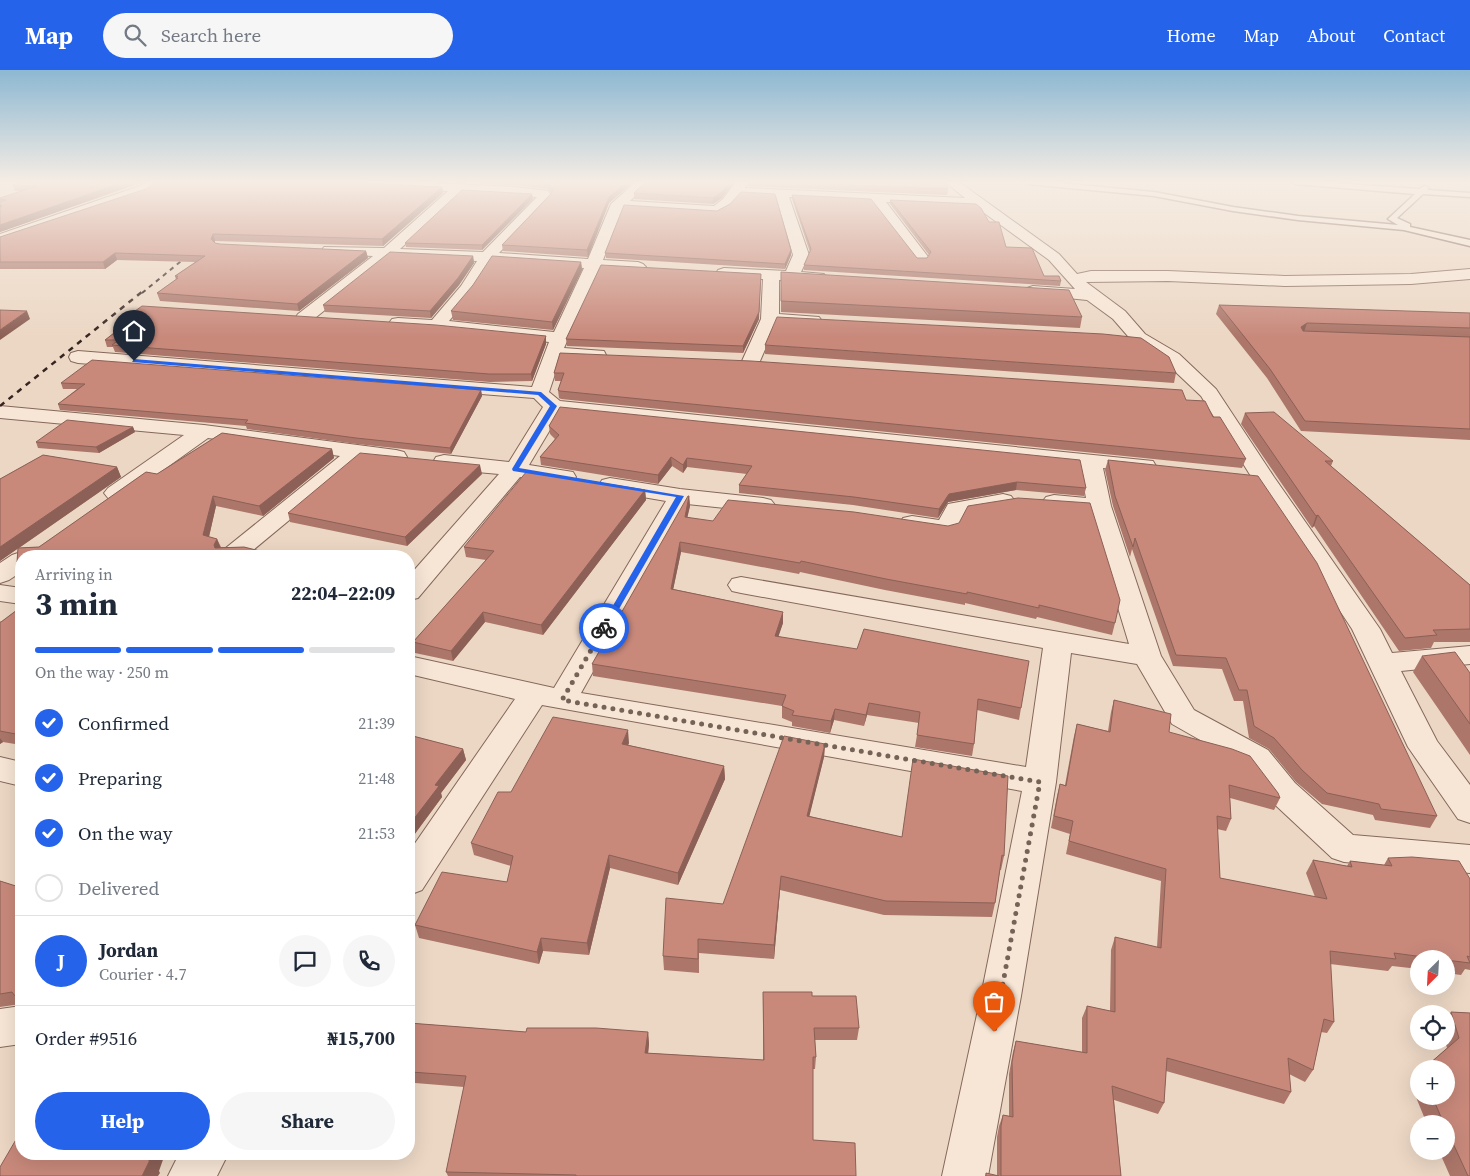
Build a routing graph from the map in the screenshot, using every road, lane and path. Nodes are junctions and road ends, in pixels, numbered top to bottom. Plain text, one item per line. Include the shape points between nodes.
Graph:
1 (16, 234) edge
2 (408, 234) edge
3 (509, 234) edge
4 (606, 234) edge
5 (794, 234) edge
6 (902, 234) edge
7 (1022, 234) edge
8 (1429, 234) edge
9 (0, 239) edge
10 (1470, 243) edge
11 (319, 250) edge
12 (387, 253) junction
13 (487, 257) junction
14 (921, 258) edge
15 (594, 264) junction
16 (653, 268) edge
17 (712, 272) edge
18 (1470, 274) edge
19 (771, 276) junction
20 (791, 276) junction
21 (830, 278) edge
22 (1074, 279) junction
23 (1014, 290) edge
24 (1091, 294) junction
25 (285, 317) edge
26 (304, 318) junction
27 (770, 319) junction
28 (333, 320) edge
29 (380, 322) edge
30 (830, 322) edge
31 (437, 325) junction
32 (557, 345) junction
33 (612, 356) edge
34 (78, 357) dead end
35 (731, 360) edge
36 (751, 361) junction
37 (771, 362) edge
38 (1180, 391) edge
39 (1208, 393) junction
40 (546, 400) junction
41 (0, 412) edge
42 (204, 431) junction
43 (357, 454) junction
44 (1090, 460) junction
45 (1167, 468) edge
46 (515, 469) junction
47 (1234, 475) edge
48 (1263, 478) junction
49 (680, 496) junction
50 (100, 505) edge
51 (1100, 506) junction
52 (786, 507) edge
53 (890, 520) edge
54 (238, 550) edge
55 (15, 565) edge
56 (0, 576) edge
57 (415, 585) edge
58 (741, 585) dead end
59 (0, 593) edge
60 (15, 595) edge
61 (1058, 642) junction
62 (1470, 655) edge
63 (1147, 656) junction
64 (1383, 663) junction
65 (415, 666) edge
66 (549, 696) junction
67 (0, 769) edge
68 (15, 773) edge
69 (1040, 782) junction
70 (1470, 810) edge
71 (1470, 859) edge
72 (415, 868) edge
73 (15, 1026) edge
74 (0, 1028) edge
75 (201, 1160) edge
76 (191, 1176) edge
77 (966, 1176) edge

1 - 9 street
2 - 12 street
3 - 13 street
4 - 15 street
5 - 20 street via 801,255
6 - 14 street
7 - 22 street via 1054,257
8 - 10 lane
11 - 12 street
12 - 13 street
12 - 26 street
13 - 15 street
13 - 31 street via 467,290
15 - 16 street
15 - 32 street
17 - 19 street
18 - 22 street via 1411,279 1285,281 1168,276
19 - 20 street
19 - 27 street
20 - 21 street
22 - 24 street
23 - 24 street
24 - 39 street via 1119,315 1129,337 1172,358
25 - 26 street
26 - 28 street
27 - 30 street
27 - 36 street
29 - 31 street
31 - 32 street
32 - 33 street
32 - 40 street
34 - 40 street
35 - 36 street
36 - 37 street
38 - 39 street
39 - 48 street
40 - 44 street
40 - 46 street
41 - 42 street
42 - 43 street
42 - 50 street
43 - 46 street
43 - 54 street
44 - 45 street
44 - 51 street
46 - 49 street
46 - 57 street
47 - 48 street
48 - 64 street via 1366,629
49 - 52 street
49 - 66 street
51 - 53 street via 1016,499 956,509 947,528
51 - 63 street
55 - 56 street
58 - 61 street
59 - 60 street
61 - 63 street
61 - 69 street
62 - 64 street
63 - 71 street via 1183,717 1257,758 1283,792 1344,848
64 - 70 street via 1424,747
65 - 66 street
66 - 69 street
66 - 72 street
67 - 68 street
69 - 77 street
73 - 74 street
75 - 76 street

